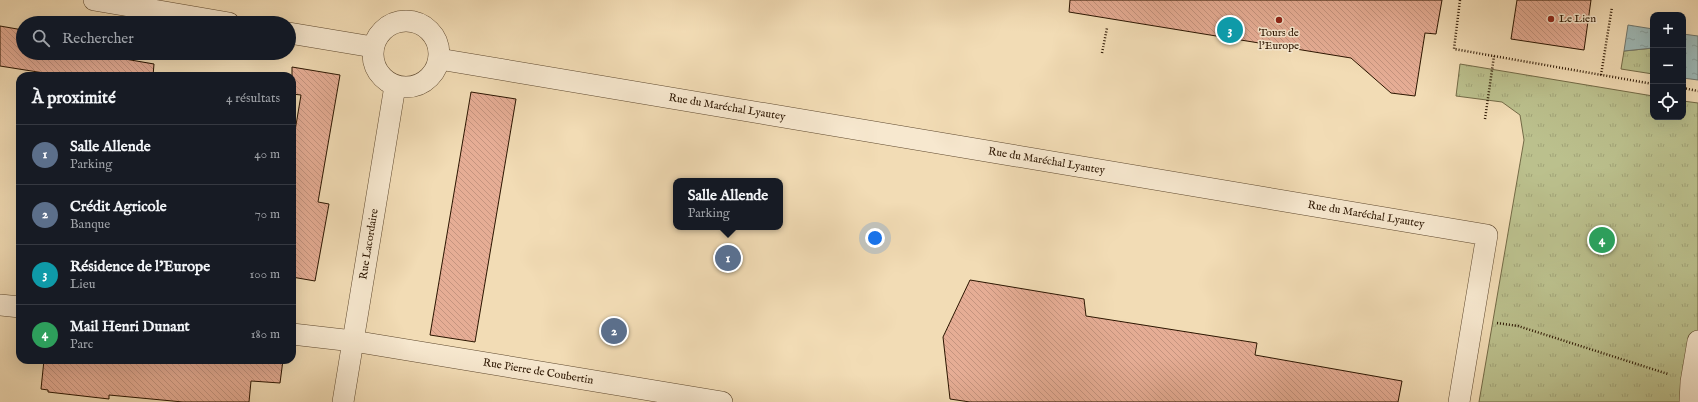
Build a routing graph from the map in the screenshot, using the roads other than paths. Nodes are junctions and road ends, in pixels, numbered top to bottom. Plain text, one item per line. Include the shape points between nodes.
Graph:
1 (94, 0) edge
2 (188, 16) edge
3 (296, 34) edge
4 (373, 47) junction
5 (439, 59) junction
6 (395, 86) junction
7 (0, 305) edge
8 (16, 307) edge
9 (296, 334) edge
10 (353, 341) junction
11 (1698, 341) edge
12 (342, 402) edge
13 (722, 402) edge
14 (1459, 402) edge
15 (1690, 402) edge

1 - 2 street
3 - 4 street
4 - 5 street via 377,36 390,25 411,21 424,26 434,36
4 - 6 street via 377,71
5 - 6 street via 434,71 423,83 407,87
5 - 14 street, Rue du Maréchal Lyautey via 1487,235
6 - 10 street, Rue Lacordaire
7 - 8 street
9 - 10 street, Rue Pierre de Coubertin
10 - 12 street, Rue Lacordaire
10 - 13 street, Rue Pierre de Coubertin
11 - 15 street

